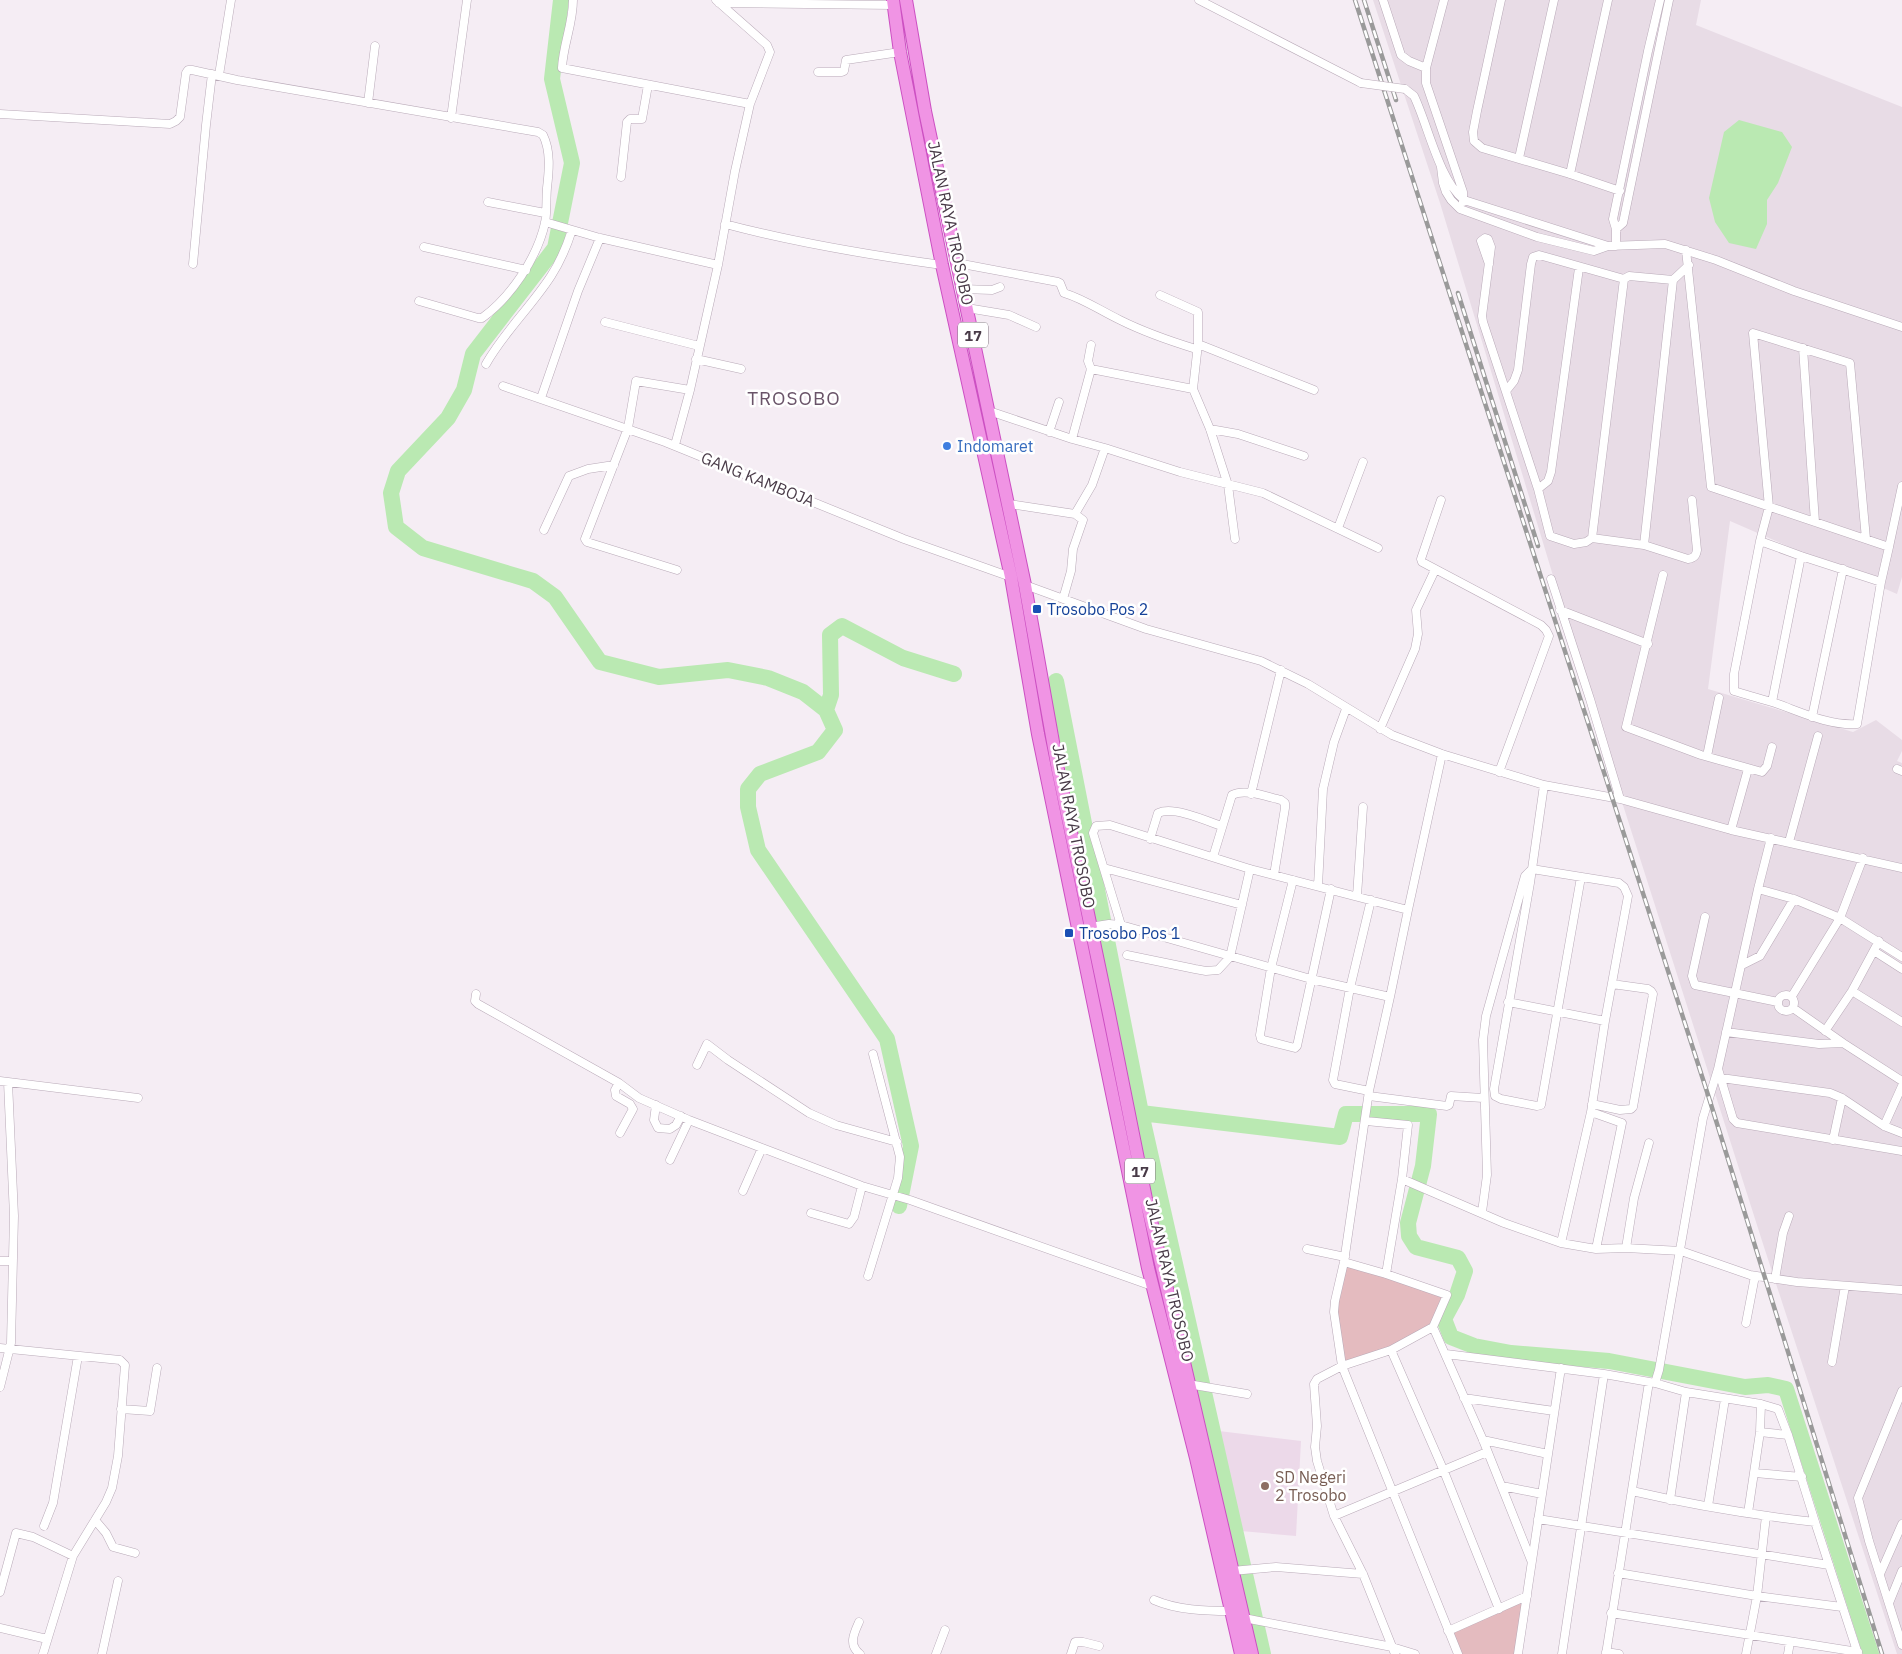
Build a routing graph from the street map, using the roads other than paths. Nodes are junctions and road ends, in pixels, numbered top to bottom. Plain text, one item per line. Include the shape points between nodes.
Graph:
1 (230, 0) edge
2 (467, 0) edge
3 (573, 0) edge
4 (906, 0) edge
5 (1198, 0) edge
6 (1383, 0) edge
7 (1444, 0) edge
8 (1501, 0) edge
9 (1554, 0) edge
10 (1608, 0) edge
11 (1660, 0) edge
12 (1669, 0) edge
13 (717, 1) edge
14 (893, 2) edge
15 (375, 46) dead end
16 (900, 52) junction
17 (1426, 68) junction
18 (818, 72) dead end
19 (215, 75) junction
20 (648, 85) junction
21 (368, 102) junction
22 (750, 104) junction
23 (0, 114) edge
24 (451, 118) junction
25 (1630, 142) junction
26 (1639, 145) junction
27 (1519, 158) junction
28 (1441, 167) junction
29 (1570, 174) junction
30 (621, 176) dead end
31 (1620, 192) junction
32 (1464, 200) junction
33 (488, 202) dead end
34 (1460, 209) junction
35 (545, 213) junction
36 (547, 222) junction
37 (725, 224) junction
38 (1539, 224) junction
39 (570, 230) junction
40 (1616, 230) junction
41 (1537, 236) junction
42 (600, 238) junction
43 (1612, 246) junction
44 (424, 247) dead end
45 (1686, 250) junction
46 (957, 263) junction
47 (194, 264) dead end
48 (1489, 264) dead end
49 (718, 265) junction
50 (942, 265) junction
51 (1689, 265) junction
52 (1579, 268) junction
53 (526, 270) junction
54 (1624, 279) junction
55 (1673, 280) junction
56 (1000, 287) dead end
57 (962, 289) junction
58 (1160, 295) dead end
59 (419, 302) dead end
60 (967, 308) junction
61 (605, 322) dead end
62 (1036, 327) dead end
63 (1902, 327) edge
64 (1091, 345) dead end
65 (699, 346) junction
66 (1197, 346) junction
67 (1803, 348) junction
68 (696, 359) junction
69 (486, 364) dead end
70 (741, 369) dead end
71 (1091, 369) junction
72 (503, 386) dead end
73 (1193, 389) junction
74 (690, 390) junction
75 (1314, 390) dead end
76 (1506, 392) junction
77 (541, 398) junction
78 (1059, 402) dead end
79 (988, 411) junction
80 (628, 428) junction
81 (1210, 429) junction
82 (1049, 432) junction
83 (1072, 439) junction
84 (675, 445) junction
85 (1105, 448) junction
86 (1304, 456) dead end
87 (1363, 462) dead end
88 (614, 465) junction
89 (1228, 484) junction
90 (1902, 486) edge
91 (1538, 489) junction
92 (1442, 500) dead end
93 (1692, 500) dead end
94 (1009, 504) junction
95 (1769, 507) junction
96 (1075, 514) junction
97 (1815, 522) junction
98 (1338, 528) junction
99 (544, 530) dead end
100 (1592, 538) junction
101 (1235, 539) dead end
102 (1866, 539) junction
103 (1760, 541) junction
104 (1644, 545) junction
105 (1889, 547) junction
106 (1378, 548) dead end
107 (1801, 556) junction
108 (1843, 569) junction
109 (677, 570) dead end
110 (1435, 570) junction
111 (1664, 576) dead end
112 (1011, 577) junction
113 (1551, 579) dead end
114 (1881, 582) junction
115 (1025, 585) junction
116 (1063, 599) junction
117 (1560, 610) junction
118 (1648, 644) junction
119 (1281, 670) junction
120 (1034, 672) junction
121 (1037, 689) junction
122 (1719, 698) dead end
123 (1772, 702) junction
124 (1346, 709) junction
125 (1812, 717) junction
126 (1380, 728) junction
127 (1818, 736) dead end
128 (1772, 747) dead end
129 (1442, 754) junction
130 (1707, 756) junction
131 (1748, 769) junction
132 (1499, 772) junction
133 (1544, 784) junction
134 (1251, 794) junction
135 (1620, 799) junction
136 (1363, 807) dead end
137 (1221, 826) junction
138 (1732, 830) junction
139 (1150, 838) junction
140 (1771, 838) junction
141 (1789, 842) junction
142 (1213, 856) junction
143 (1863, 858) junction
144 (1104, 868) junction
145 (1902, 868) edge
146 (1250, 869) junction
147 (1532, 869) junction
148 (1274, 874) junction
149 (1581, 877) junction
150 (1293, 880) junction
151 (1318, 886) junction
152 (1758, 888) junction
153 (1331, 889) junction
154 (1357, 896) junction
155 (1794, 899) junction
156 (1371, 900) junction
157 (1242, 905) junction
158 (1408, 910) junction
159 (1705, 917) dead end
160 (1840, 918) junction
161 (1121, 925) junction
162 (1092, 926) junction
163 (1880, 941) junction
164 (1874, 951) junction
165 (1128, 955) dead end
166 (1230, 957) junction
167 (1902, 957) edge
168 (1742, 966) junction
169 (1271, 968) junction
170 (1902, 968) edge
171 (1311, 980) junction
172 (1612, 984) junction
173 (1350, 988) junction
174 (1852, 992) junction
175 (476, 994) dead end
176 (1735, 994) junction
177 (1792, 996) junction
178 (1390, 997) junction
179 (1508, 1002) junction
180 (1778, 1002) junction
181 (1793, 1008) junction
182 (1557, 1011) junction
183 (1605, 1021) junction
184 (1902, 1022) edge
185 (1824, 1031) junction
186 (1726, 1032) junction
187 (1843, 1043) junction
188 (873, 1054) dead end
189 (696, 1065) dead end
190 (1718, 1069) junction
191 (1722, 1078) junction
192 (1902, 1081) edge
193 (4, 1082) edge
194 (618, 1083) junction
195 (1902, 1086) edge
196 (1369, 1093) junction
197 (138, 1098) dead end
198 (1484, 1098) junction
199 (1842, 1098) junction
200 (0, 1100) edge
201 (9, 1101) junction
202 (656, 1105) junction
203 (1591, 1108) junction
204 (685, 1118) junction
205 (1366, 1119) junction
206 (1884, 1126) junction
207 (620, 1133) dead end
208 (1902, 1133) edge
209 (1833, 1140) junction
210 (897, 1142) junction
211 (1649, 1143) dead end
212 (762, 1148) junction
213 (1902, 1151) edge
214 (670, 1160) dead end
215 (1404, 1180) junction
216 (862, 1186) junction
217 (743, 1191) dead end
218 (895, 1196) junction
219 (1482, 1212) junction
220 (811, 1213) dead end
221 (1789, 1216) dead end
222 (1561, 1243) junction
223 (1626, 1248) junction
224 (1307, 1249) dead end
225 (1596, 1249) junction
226 (1680, 1251) junction
227 (0, 1260) edge
228 (1345, 1260) junction
229 (13, 1261) junction
230 (1386, 1274) junction
231 (868, 1276) dead end
232 (1755, 1276) junction
233 (1775, 1279) junction
234 (1152, 1286) junction
235 (1845, 1286) junction
236 (1902, 1290) edge
237 (1746, 1323) dead end
238 (1433, 1327) junction
239 (0, 1348) edge
240 (10, 1349) junction
241 (1391, 1350) junction
242 (1446, 1354) junction
243 (78, 1356) junction
244 (1832, 1362) dead end
245 (1342, 1366) junction
246 (157, 1368) dead end
247 (1561, 1368) junction
248 (1604, 1374) junction
249 (1655, 1378) junction
250 (1187, 1383) junction
251 (0, 1387) edge
252 (1902, 1391) edge
253 (1686, 1392) junction
254 (1247, 1394) dead end
255 (1464, 1398) junction
256 (1725, 1399) junction
257 (1761, 1404) junction
258 (121, 1409) junction
259 (1554, 1411) junction
260 (1760, 1432) junction
261 (1788, 1435) junction
262 (1483, 1440) junction
263 (1487, 1452) junction
264 (1548, 1454) junction
265 (1443, 1469) junction
266 (1755, 1473) junction
267 (1802, 1478) junction
268 (1502, 1486) junction
269 (1392, 1490) junction
270 (1632, 1490) junction
271 (1542, 1494) junction
272 (1670, 1500) junction
273 (1708, 1506) junction
274 (1748, 1513) junction
275 (1334, 1516) junction
276 (1766, 1516) junction
277 (1538, 1519) junction
278 (95, 1520) junction
279 (1815, 1522) junction
280 (1902, 1524) edge
281 (1580, 1525) junction
282 (44, 1526) dead end
283 (1626, 1532) junction
284 (135, 1553) dead end
285 (1762, 1555) junction
286 (73, 1556) junction
287 (1532, 1562) junction
288 (1829, 1565) junction
289 (1235, 1570) junction
290 (1902, 1572) edge
291 (1618, 1573) junction
292 (1363, 1574) junction
293 (1880, 1574) junction
294 (118, 1582) dead end
295 (0, 1592) edge
296 (1527, 1596) junction
297 (1757, 1596) junction
298 (1154, 1600) dead end
299 (1889, 1603) junction
300 (1842, 1607) junction
301 (1499, 1609) junction
302 (1230, 1611) junction
303 (1611, 1613) junction
304 (1247, 1618) junction
305 (859, 1622) dead end
306 (0, 1628) edge
307 (945, 1630) dead end
308 (1448, 1631) junction
309 (1750, 1635) junction
310 (47, 1640) junction
311 (1790, 1642) junction
312 (1902, 1645) edge
313 (1099, 1646) dead end
314 (1393, 1651) edge
315 (1606, 1653) edge
316 (1858, 1653) edge
317 (43, 1654) edge
318 (102, 1654) edge
319 (860, 1654) edge
320 (936, 1654) edge
321 (1071, 1654) edge
322 (1241, 1654) edge
323 (1252, 1654) edge
324 (1415, 1654) edge
325 (1458, 1654) edge
326 (1518, 1654) edge
327 (1562, 1654) edge
328 (1619, 1654) edge
329 (1746, 1654) edge
330 (1788, 1654) edge

1 - 19 street
2 - 24 street
3 - 20 street via 562,68
4 - 46 highway, JALAN RAYA TROSOBO / 17 via 923,101
5 - 28 street, bridge via 1361,83 1410,91
6 - 17 street via 1402,56
7 - 17 street
8 - 27 street via 1473,138 1482,148
9 - 27 street
10 - 29 street
11 - 25 street
12 - 26 street
13 - 14 street
13 - 22 street via 770,48
14 - 16 highway, JALAN RAYA TROSOBO / 17
15 - 21 street
16 - 18 street via 846,60 842,72
16 - 50 highway, JALAN RAYA TROSOBO / 17
17 - 32 street via 1426,83
19 - 21 street
19 - 23 street via 187,71 181,112 176,122 170,124
19 - 47 street via 206,125
20 - 22 street
20 - 30 street via 642,119 627,122
21 - 24 street
22 - 37 street
24 - 35 street via 543,135 549,165
25 - 26 street
25 - 31 street
26 - 40 street via 1623,223
27 - 29 street
28 - 32 street via 1458,196
28 - 34 street via 1446,192
29 - 31 street
31 - 40 street via 1613,219
32 - 34 street
32 - 38 street
33 - 35 street
34 - 41 street
35 - 36 street
36 - 39 street
36 - 53 street
37 - 49 street
37 - 50 street via 858,253
38 - 41 street
38 - 43 street
39 - 42 street
39 - 69 street via 566,246 550,277 496,345
40 - 43 street
41 - 43 street via 1594,251
42 - 49 street
42 - 77 street
43 - 45 street via 1664,244
44 - 53 street
45 - 51 street
45 - 63 street
46 - 57 highway, JALAN RAYA TROSOBO / 17
46 - 66 street via 1058,282 1064,293 1120,320 1159,337
48 - 76 street via 1482,316
49 - 65 street
50 - 112 highway, JALAN RAYA TROSOBO / 17
51 - 55 street
51 - 95 street via 1711,487
52 - 54 street
52 - 76 street via 1539,256 1532,259 1518,370
52 - 91 street via 1551,472 1548,481
53 - 59 street via 482,318
54 - 55 street via 1628,276
54 - 100 street
55 - 104 street
56 - 57 street via 992,290
57 - 60 highway, JALAN RAYA TROSOBO / 17
58 - 66 street via 1198,312
60 - 62 street via 1009,315
60 - 79 highway, JALAN RAYA TROSOBO / 17
61 - 65 street
64 - 71 street via 1088,362
65 - 68 street
66 - 73 street
66 - 75 street
67 - 95 street via 1753,333
67 - 97 street
67 - 102 street via 1850,363
68 - 70 street
68 - 74 street
71 - 73 street
71 - 83 street
72 - 77 street, GANG KAMBOJA
73 - 81 street
74 - 80 street via 637,381
74 - 84 street
76 - 91 street
77 - 80 street, GANG KAMBOJA
78 - 82 street
79 - 82 street
79 - 94 highway, JALAN RAYA TROSOBO / 17
80 - 84 street, GANG KAMBOJA
80 - 88 street
81 - 86 street via 1238,434
81 - 89 street
82 - 83 street
83 - 85 street
84 - 112 street, GANG KAMBOJA via 904,539
85 - 89 street
85 - 96 street via 1092,485
87 - 98 street
88 - 99 street via 569,476
88 - 109 street via 586,541
89 - 98 street via 1263,493
89 - 101 street
90 - 105 street
91 - 100 street via 1550,536 1574,544
92 - 110 street via 1421,560
93 - 104 street via 1696,556 1688,559
94 - 96 street
94 - 115 highway, JALAN RAYA TROSOBO / 17
95 - 97 street
95 - 103 street
96 - 116 street via 1083,520 1073,549
97 - 102 street
98 - 106 street
100 - 104 street
102 - 105 street
103 - 107 street
103 - 123 street via 1734,674 1734,691
105 - 114 street
107 - 108 street
107 - 123 street
108 - 114 street
108 - 125 street
110 - 126 street via 1416,610 1418,634 1415,648
110 - 132 street via 1541,626 1548,634 1549,640
111 - 118 street
112 - 120 highway, JALAN RAYA TROSOBO / 17
113 - 117 street
114 - 125 street via 1856,724 1844,725
115 - 116 street
115 - 120 highway, JALAN RAYA TROSOBO / 17
116 - 119 street via 1146,629
117 - 118 street
117 - 135 street
118 - 130 street via 1626,727
119 - 124 street
119 - 134 street
120 - 121 highway, JALAN RAYA TROSOBO / 17
121 - 162 highway, JALAN RAYA TROSOBO / 17
121 - 234 highway, JALAN RAYA TROSOBO / 17 via 1038,734
122 - 130 street
123 - 125 street
124 - 126 street
124 - 151 street via 1323,789
126 - 129 street
127 - 141 street
128 - 131 street via 1764,772
129 - 132 street
129 - 158 street
130 - 131 street
131 - 138 street
132 - 133 street
133 - 135 street
133 - 147 street
134 - 137 street via 1232,795
134 - 148 street via 1281,800 1285,805
135 - 138 street
136 - 154 street
137 - 139 street via 1165,810 1158,814
137 - 142 street
138 - 140 street
139 - 142 street
139 - 144 street via 1110,825 1096,826 1093,833
140 - 141 street
140 - 152 street
141 - 143 street
142 - 146 street
143 - 145 street
143 - 160 street
144 - 157 street
144 - 161 street
146 - 148 street
146 - 157 street
147 - 149 street
147 - 179 street
147 - 198 street via 1523,882 1486,1016
148 - 150 street
149 - 172 street via 1619,883 1628,896
149 - 182 street
150 - 151 street
150 - 169 street
151 - 153 street
152 - 155 street
152 - 168 street
153 - 154 street
153 - 171 street
154 - 156 street
155 - 160 street
155 - 168 street via 1761,955
156 - 158 street
156 - 173 street
157 - 166 street
158 - 178 street
159 - 176 street via 1693,982
160 - 163 street
160 - 177 street
161 - 162 street
161 - 166 street
162 - 250 highway, JALAN RAYA TROSOBO / 17 via 1146,1199
163 - 164 street
163 - 167 street
164 - 170 street
164 - 174 street
165 - 166 street via 1206,971 1218,970
166 - 169 street
168 - 176 street
169 - 171 street
169 - 171 street via 1260,1035 1264,1040 1297,1047
171 - 173 street
172 - 183 street
172 - 203 street via 1648,989 1653,994 1634,1107 1620,1110
173 - 178 street
173 - 196 street via 1333,1081
174 - 184 street
174 - 185 street
175 - 194 street via 478,1004
176 - 180 street
176 - 186 street
177 - 180 street via 1783,995
177 - 181 street
178 - 196 street
179 - 182 street
179 - 182 street via 1494,1094 1501,1099 1537,1106 1542,1101
180 - 181 street via 1783,1011
181 - 185 street
182 - 183 street
183 - 203 street
185 - 187 street
186 - 187 street via 1819,1044
186 - 190 street
187 - 192 street
188 - 210 street
189 - 210 street via 707,1044 809,1113 836,1125
190 - 191 street
190 - 226 street via 1703,1118
191 - 199 street via 1813,1090
191 - 209 street via 1736,1122
193 - 197 street
193 - 201 street
194 - 202 street
194 - 207 street via 616,1096 633,1109
195 - 206 street
196 - 198 street via 1447,1106 1451,1096
196 - 205 street
198 - 219 street via 1487,1174
199 - 206 street
199 - 209 street
200 - 201 street
201 - 229 street
202 - 204 street
202 - 204 street via 654,1120 658,1128 670,1129
203 - 222 street
203 - 225 street via 1622,1123
204 - 212 street
204 - 214 street
205 - 215 street via 1408,1125
205 - 228 street
206 - 208 street
209 - 213 street
210 - 218 street via 900,1164
211 - 223 street via 1634,1198
212 - 216 street
212 - 217 street
215 - 219 street
215 - 230 street
216 - 218 street
216 - 220 street via 849,1224
218 - 231 street
218 - 234 street
219 - 222 street
221 - 233 street
222 - 225 street
223 - 225 street
223 - 226 street
224 - 228 street
226 - 232 street
226 - 249 street
227 - 229 street
228 - 230 street
228 - 245 street via 1334,1301
229 - 240 street
230 - 238 street via 1446,1294
232 - 233 street
232 - 237 street
233 - 235 street
234 - 250 highway, JALAN RAYA TROSOBO / 17
235 - 236 street
235 - 244 street
238 - 241 street
238 - 242 street
239 - 240 street
240 - 243 street
240 - 251 street
241 - 245 street
241 - 265 street
242 - 247 street
242 - 255 street
243 - 258 street via 123,1362
243 - 282 street via 53,1504
245 - 269 street
245 - 275 street via 1317,1379 1314,1384 1316,1461
246 - 258 street via 150,1411
247 - 248 street
247 - 259 street
248 - 249 street
248 - 281 street
249 - 253 street
249 - 270 street
250 - 254 street
250 - 289 highway, JALAN RAYA TROSOBO / 17
250 - 302 highway, JALAN RAYA TROSOBO / 17
252 - 293 street via 1858,1498
253 - 256 street
253 - 272 street
255 - 259 street
255 - 262 street
256 - 257 street
256 - 273 street
257 - 260 street
257 - 261 street via 1778,1409
258 - 278 street via 112,1488
259 - 264 street
260 - 261 street
260 - 266 street
261 - 267 street
262 - 263 street
262 - 264 street
263 - 265 street
263 - 268 street
264 - 271 street
265 - 269 street
265 - 301 street
266 - 267 street
266 - 274 street
267 - 279 street
268 - 271 street
268 - 287 street
269 - 275 street
269 - 308 street
270 - 272 street
270 - 283 street
271 - 277 street
272 - 273 street
273 - 274 street
274 - 276 street
275 - 292 street
276 - 279 street
276 - 285 street
277 - 281 street
277 - 287 street
278 - 284 street via 113,1547
278 - 286 street
279 - 288 street
280 - 293 street
281 - 283 street
281 - 327 street
283 - 285 street
283 - 291 street
285 - 288 street
285 - 297 street
286 - 295 street via 33,1537 16,1534
286 - 310 street
287 - 296 street
288 - 300 street
289 - 292 street via 1276,1567
289 - 304 highway, JALAN RAYA TROSOBO / 17
290 - 299 street
291 - 297 street
291 - 303 street
292 - 314 street
293 - 299 street
294 - 318 street
296 - 301 street
296 - 326 street
297 - 300 street
297 - 309 street
298 - 302 street via 1207,1611
299 - 312 street
300 - 316 street
301 - 308 street
302 - 322 highway, JALAN RAYA TROSOBO / 17
303 - 309 street
303 - 315 street
304 - 314 street
304 - 323 highway, JALAN RAYA TROSOBO / 17
305 - 319 street via 853,1640 855,1650
306 - 310 street
307 - 320 street
308 - 325 street
309 - 311 street
309 - 329 street
310 - 317 street
311 - 316 street
311 - 330 street
313 - 321 street via 1075,1642
314 - 324 street
315 - 328 street

